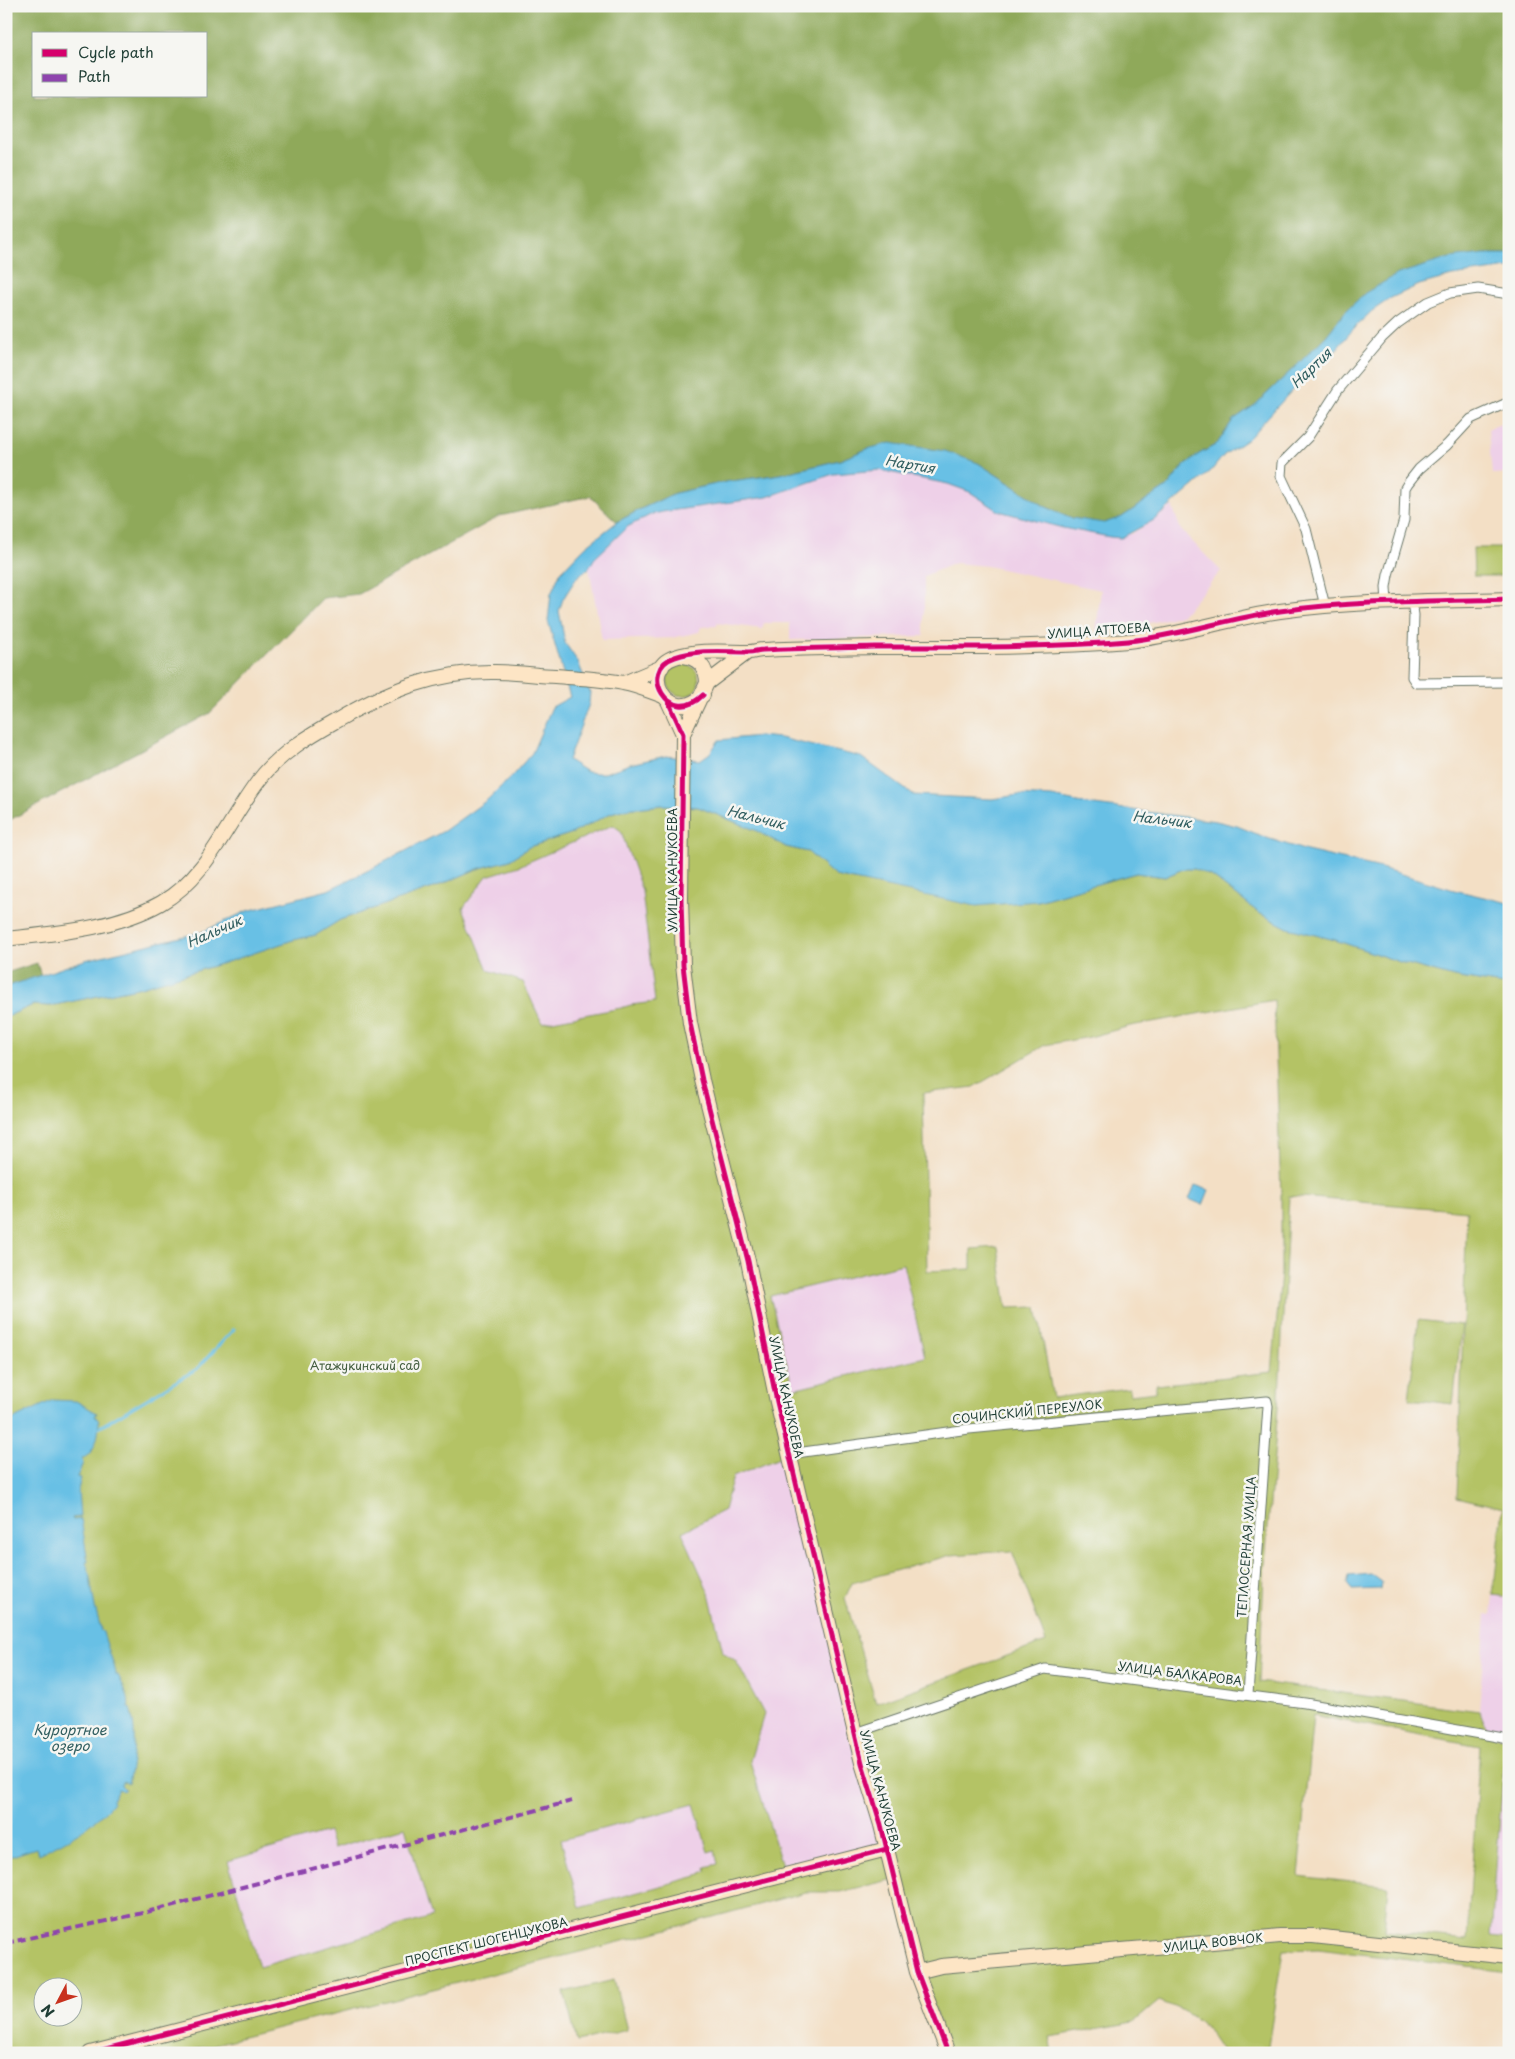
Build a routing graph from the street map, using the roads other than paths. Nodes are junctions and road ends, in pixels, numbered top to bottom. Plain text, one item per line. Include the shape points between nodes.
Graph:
1 (1509, 294) edge
2 (1509, 402) edge
3 (1509, 599) edge
4 (1412, 602) junction
5 (1387, 603) junction
6 (1325, 606) junction
7 (748, 652) junction
8 (683, 656) junction
9 (662, 667) junction
10 (1509, 682) edge
11 (624, 683) junction
12 (705, 689) junction
13 (665, 698) junction
14 (684, 734) junction
15 (6, 939) edge
16 (1268, 1402) joint
17 (789, 1454) junction
18 (1248, 1694) junction
19 (855, 1733) junction
20 (1509, 1739) edge
21 (887, 1849) junction
22 (1509, 1956) edge
23 (917, 1972) junction
24 (90, 2053) edge
25 (948, 2053) edge

1 - 6 street via 1478,289 1450,293 1428,302 1398,323 1338,390 1308,437 1282,463 1281,476 1306,529
2 - 5 street via 1471,420 1408,483 1404,520 1388,575
3 - 4 street, УЛИЦА АТТОЕВА
4 - 5 street, УЛИЦА АТТОЕВА
4 - 10 street via 1412,676 1416,683
5 - 6 street, УЛИЦА АТТОЕВА
6 - 7 street, УЛИЦА АТТОЕВА via 1278,611 1129,640
7 - 8 street, УЛИЦА АТТОЕВА via 711,651
7 - 12 street
8 - 9 street via 674,657
8 - 12 street via 701,664 707,676
9 - 11 street
9 - 13 street via 658,682
11 - 13 street
11 - 15 street via 510,672 460,674 412,684 380,696 322,729 281,758 266,773 200,869 188,883 160,903 121,920
12 - 13 street via 690,704 683,706
12 - 14 street
13 - 14 street
14 - 17 street, УЛИЦА КАНУКОЕВА via 681,929 690,1023 748,1261
16 - 17 street, СОЧИНСКИЙ ПЕРЕУЛОК via 968,1429
16 - 18 street, ТЕПЛОСЕРНАЯ УЛИЦА
17 - 19 street, УЛИЦА КАНУКОЕВА
18 - 19 street, УЛИЦА БАЛКАРОВА via 1045,1669
18 - 20 street, УЛИЦА БАЛКАРОВА
19 - 21 street, УЛИЦА КАНУКОЕВА
21 - 23 street, УЛИЦА КАНУКОЕВА
21 - 24 street, ПРОСПЕКТ ШОГЕНЦУКОВА
22 - 23 street, УЛИЦА ВОВЧОК via 1313,1936 1280,1936 941,1966
23 - 25 street, УЛИЦА КАНУКОЕВА

